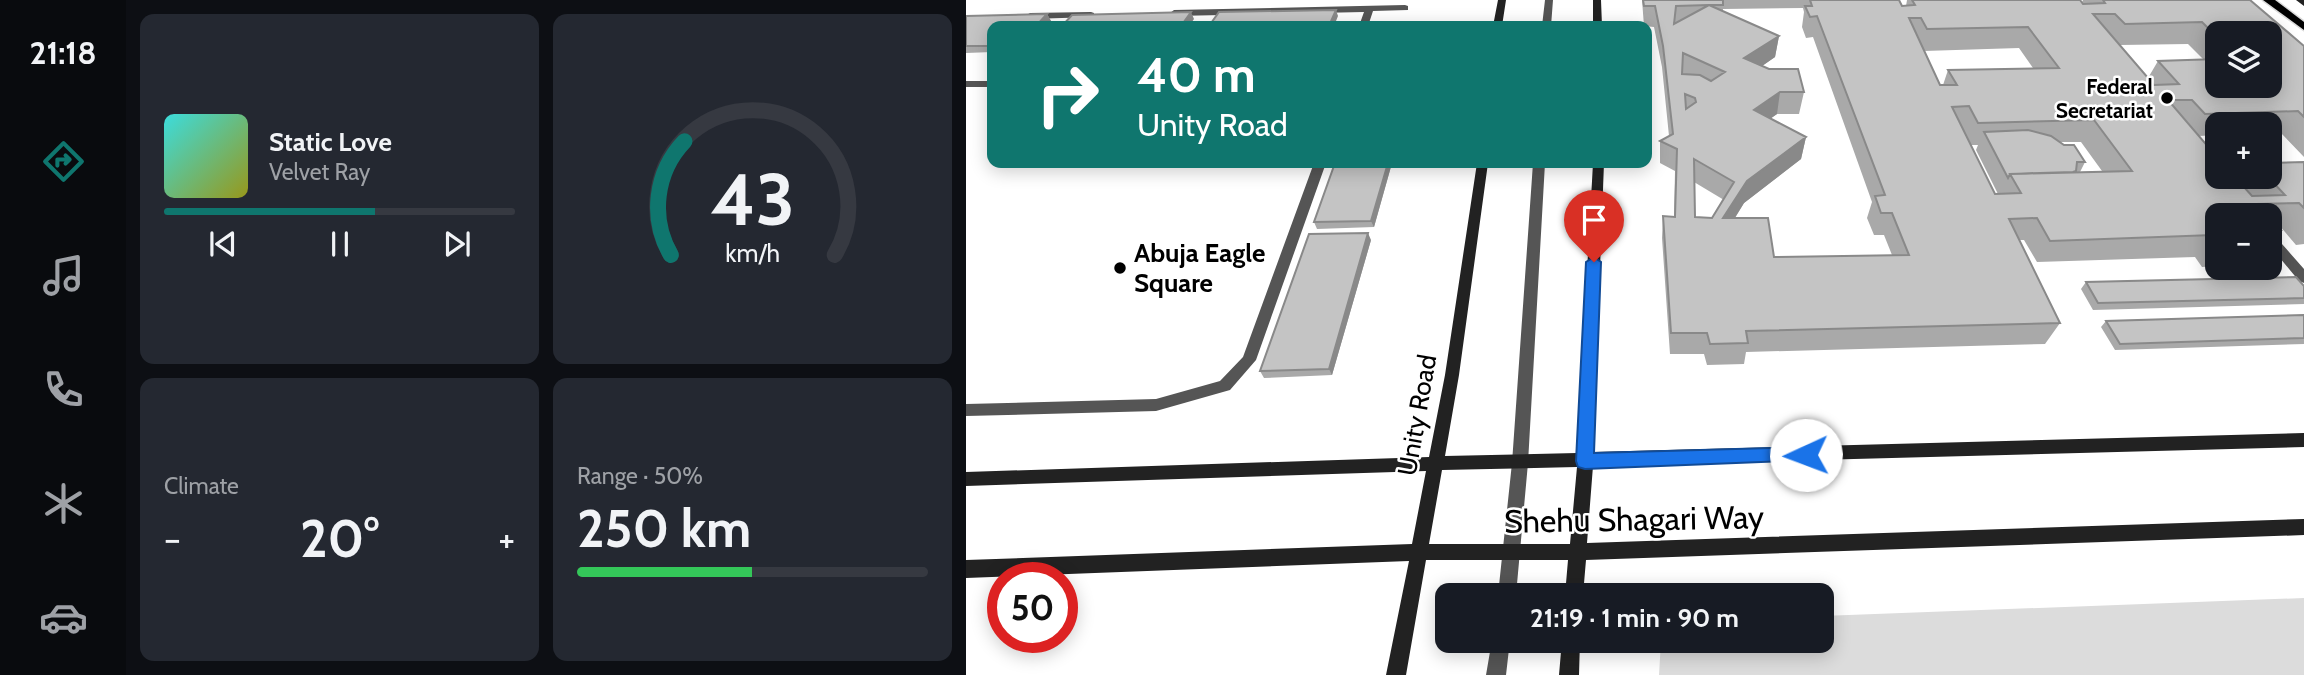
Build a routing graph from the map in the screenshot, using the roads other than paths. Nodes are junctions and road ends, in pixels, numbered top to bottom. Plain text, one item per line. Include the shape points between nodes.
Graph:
1 (1502, 0) edge
2 (1549, 0) edge
3 (1597, 0) edge
4 (2268, 0) edge
5 (1405, 8) dead end
6 (1369, 9) junction
7 (1169, 13) edge
8 (1102, 14) edge
9 (1021, 16) edge
10 (1365, 21) edge
11 (1499, 21) edge
12 (1547, 21) edge
13 (1598, 21) edge
14 (2304, 27) edge
15 (966, 84) edge
16 (987, 84) edge
17 (1318, 168) edge
18 (1481, 168) edge
19 (1539, 168) edge
20 (1598, 168) edge
21 (2282, 252) edge
22 (2304, 278) edge
23 (966, 410) edge
24 (2304, 440) edge
25 (1585, 461) junction
26 (1520, 463) junction
27 (1436, 465) junction
28 (966, 479) edge
29 (2304, 527) edge
30 (1418, 552) junction
31 (1513, 552) junction
32 (1577, 552) junction
33 (966, 569) edge
34 (1509, 583) edge
35 (1575, 583) edge
36 (1499, 653) edge
37 (1570, 653) edge
38 (1396, 675) edge
39 (1496, 675) edge
40 (1569, 675) edge

1 - 11 main road
2 - 12 street
3 - 13 main road
4 - 14 main road
5 - 6 street
6 - 7 street
6 - 10 street
8 - 9 street
15 - 16 street
17 - 23 street via 1249,360 1225,386 1156,405
18 - 27 main road, Unity Road
19 - 26 street
20 - 25 main road
21 - 22 street
24 - 25 main road, Shehu Shagari Way
25 - 26 main road, Shehu Shagari Way
25 - 32 main road
26 - 27 main road, Shehu Shagari Way
26 - 31 street
27 - 28 main road, Shehu Shagari Way
27 - 30 main road, Unity Road
29 - 32 main road, Shehu Shagari Way
30 - 31 main road, Shehu Shagari Way
30 - 33 main road, Shehu Shagari Way
30 - 38 main road, Unity Road
31 - 32 main road, Shehu Shagari Way
31 - 34 street
32 - 35 main road
36 - 39 street
37 - 40 main road

